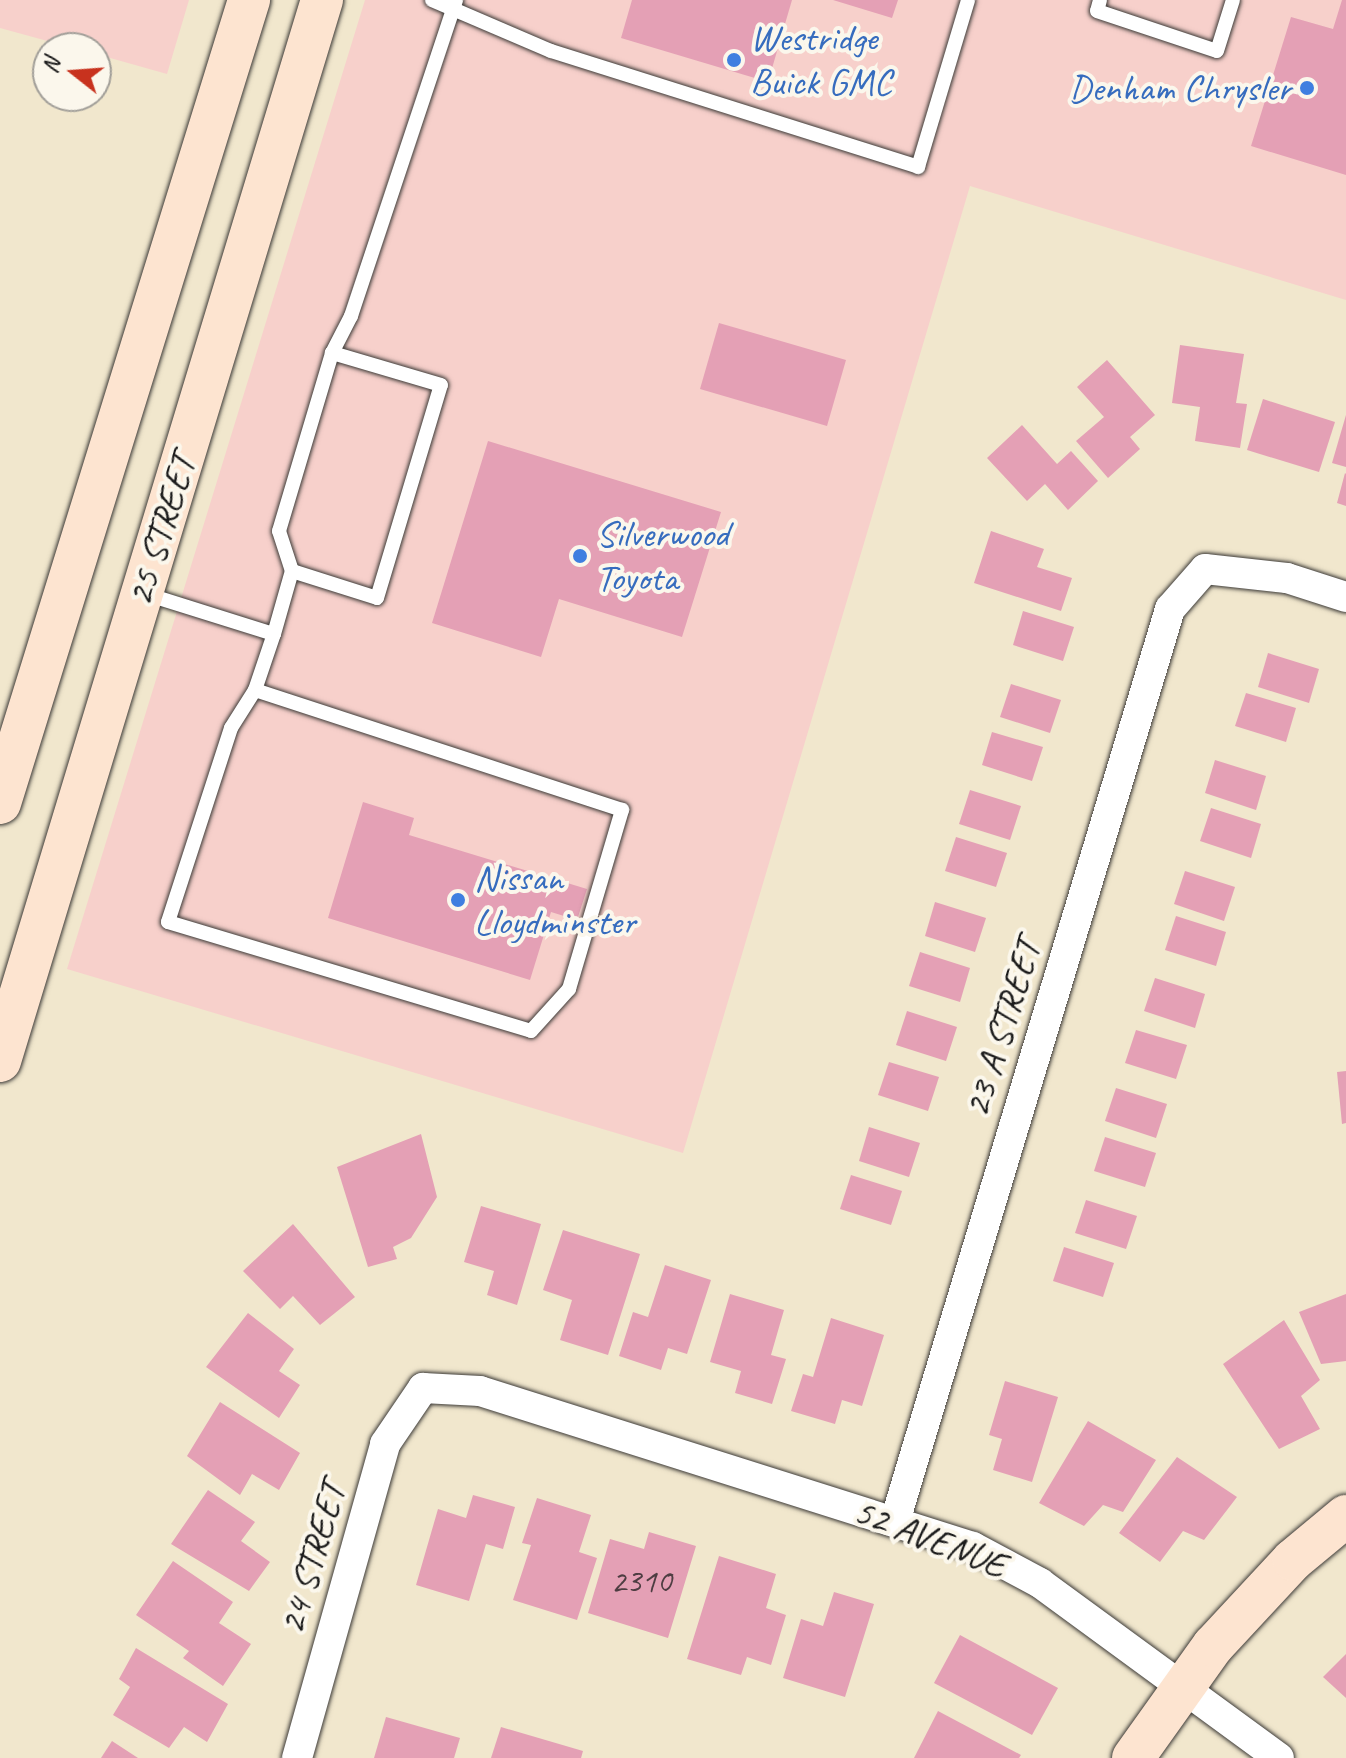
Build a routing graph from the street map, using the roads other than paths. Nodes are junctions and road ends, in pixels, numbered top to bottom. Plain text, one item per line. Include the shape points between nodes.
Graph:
1 (249, 0) edge
2 (322, 0) edge
3 (432, 0) edge
4 (968, 0) edge
5 (1100, 0) edge
6 (1233, 0) edge
7 (455, 4) edge
8 (332, 353) junction
9 (292, 571) junction
10 (142, 593) junction
11 (1346, 597) edge
12 (274, 634) junction
13 (255, 690) junction
14 (0, 803) edge
15 (0, 1061) edge
16 (423, 1388) joint
17 (1346, 1516) edge
18 (895, 1521) junction
19 (1181, 1686) junction
20 (297, 1758) edge
21 (1133, 1758) edge
22 (1279, 1758) edge

1 - 14 main road, 25 STREET
2 - 10 main road, 25 STREET
3 - 7 lane
4 - 7 lane via 918,167 551,51
5 - 6 lane via 1097,11 1217,51
7 - 8 lane via 351,316
8 - 9 lane via 279,531
8 - 9 lane via 441,385 377,598
9 - 12 lane
10 - 12 lane
10 - 15 main road, 25 STREET
11 - 18 street, 23 A STREET via 1287,578 1205,569 1170,609
12 - 13 lane
13 - 13 lane via 622,810 569,989 531,1031 168,922 231,728
16 - 18 street, 52 AVENUE via 480,1391
16 - 20 street, 24 STREET via 385,1444
17 - 19 main road via 1249,1605
18 - 19 street, 52 AVENUE via 973,1547 1040,1583
19 - 21 main road
19 - 22 street, 52 AVENUE

